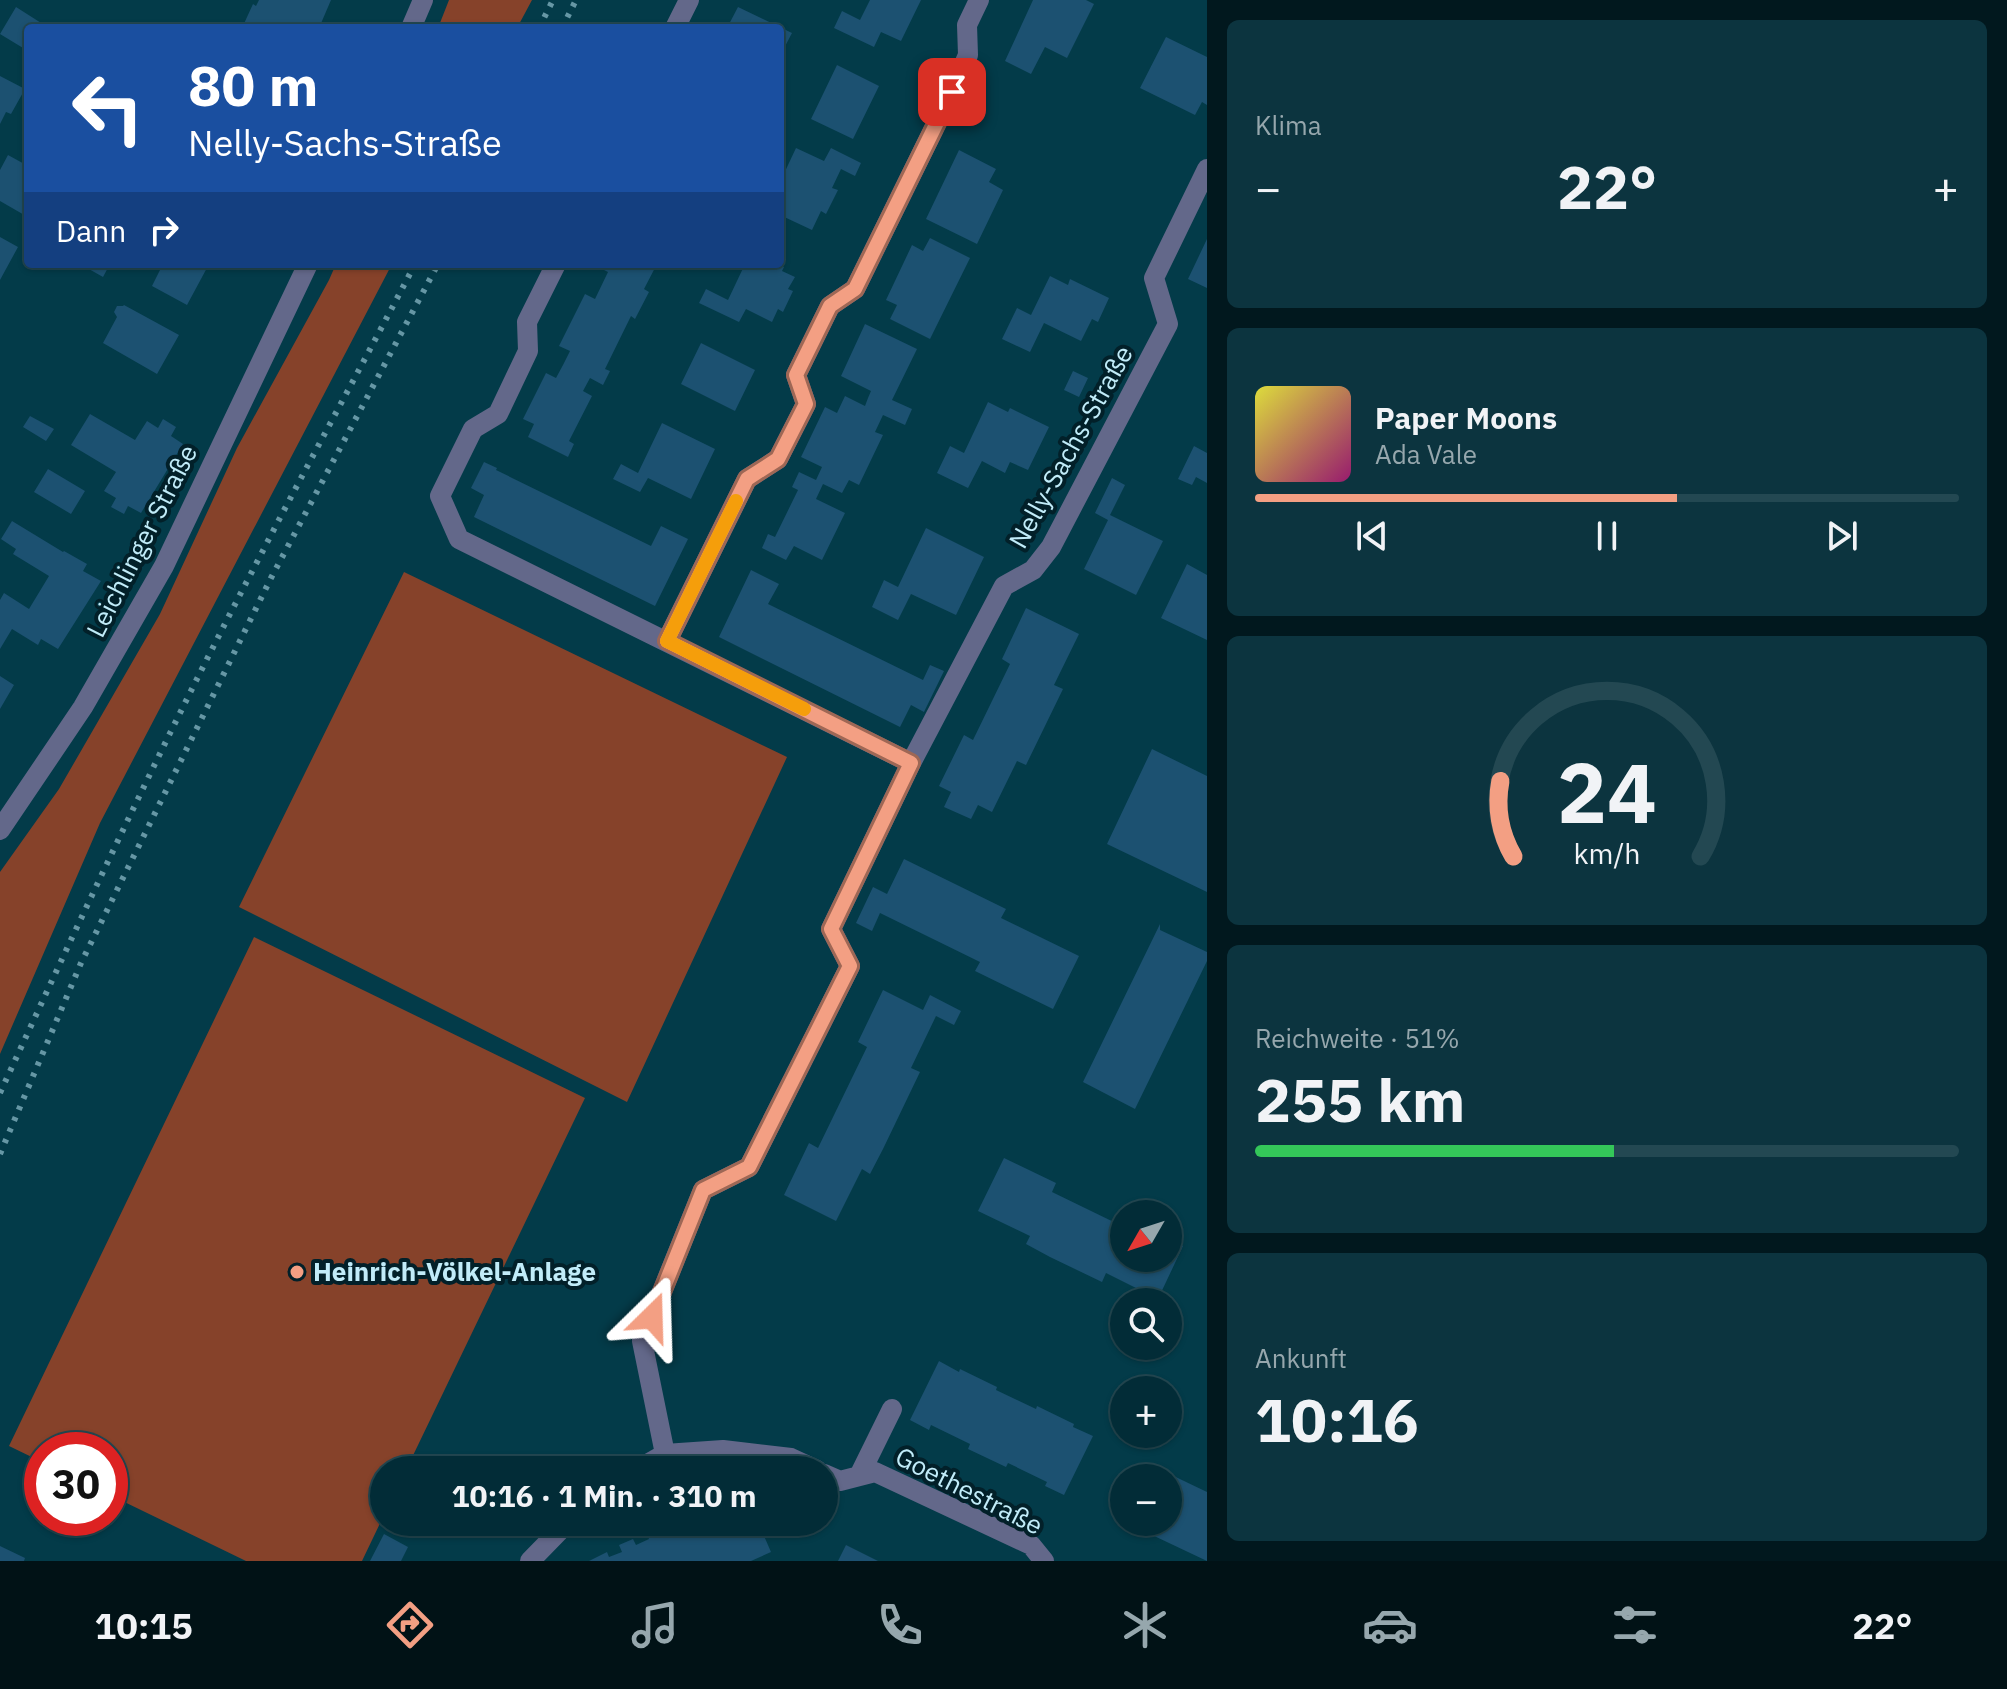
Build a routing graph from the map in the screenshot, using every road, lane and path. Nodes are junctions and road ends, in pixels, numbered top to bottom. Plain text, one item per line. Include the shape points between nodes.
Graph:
1 (423, 0) edge
2 (689, 0) edge
3 (979, 0) edge
4 (413, 24) edge
5 (677, 24) edge
6 (1207, 169) edge
7 (306, 268) edge
8 (554, 268) edge
9 (667, 641) junction
10 (911, 763) junction
11 (0, 830) edge
12 (892, 1409) dead end
13 (665, 1454) junction
14 (662, 1456) edge
15 (774, 1456) edge
16 (859, 1476) junction
17 (838, 1480) edge
18 (554, 1536) edge
19 (530, 1561) edge
20 (1044, 1561) edge

1 - 4 street
2 - 5 street
3 - 9 street via 967,25 968,55 952,92 855,289 830,306 796,375 806,404 778,459 747,479
6 - 10 street, Nelly-Sachs-Straße via 1154,278 1168,324 1051,547 1033,570 1004,586
7 - 11 street, Leichlinger Straße via 164,566 83,707
8 - 9 street via 527,322 528,351 498,414 473,429 440,496 459,539
9 - 10 street
10 - 13 street, Nelly-Sachs-Straße via 831,929 850,966 749,1167 703,1190 642,1341
12 - 16 street
13 - 14 street
13 - 15 street via 723,1450
16 - 17 street, Goethestraße
16 - 20 street, Goethestraße via 875,1472 1031,1545
18 - 19 street

